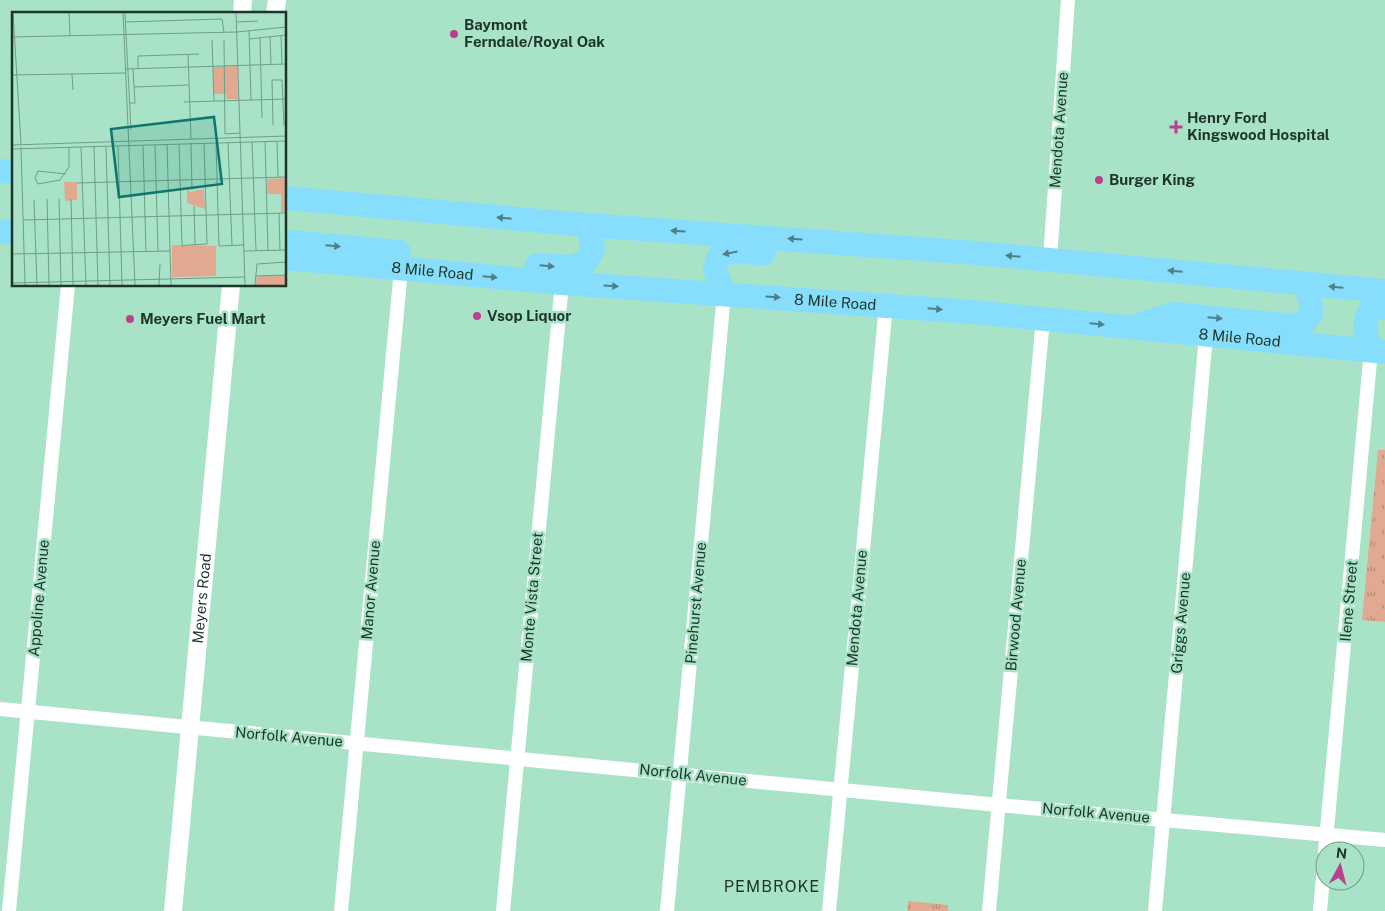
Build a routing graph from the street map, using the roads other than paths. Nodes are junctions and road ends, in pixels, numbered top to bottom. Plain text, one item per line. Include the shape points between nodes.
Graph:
1 (1068, 0) edge
2 (286, 198) edge
3 (587, 225) junction
4 (286, 245) edge
5 (899, 246) junction
6 (286, 258) edge
7 (1050, 259) junction
8 (401, 269) junction
9 (562, 283) junction
10 (1304, 284) junction
11 (68, 286) edge
12 (231, 286) edge
13 (1385, 291) edge
14 (724, 294) junction
15 (886, 305) junction
16 (1385, 308) edge
17 (1042, 319) junction
18 (1133, 327) junction
19 (1206, 335) junction
20 (1378, 351) edge
21 (0, 709) edge
22 (28, 712) junction
23 (190, 727) junction
24 (356, 743) junction
25 (517, 758) junction
26 (680, 773) junction
27 (840, 790) junction
28 (998, 805) junction
29 (1164, 819) junction
30 (1327, 836) junction
31 (1385, 840) edge
32 (1327, 841) edge
33 (1322, 891) edge
34 (9, 911) edge
35 (173, 911) edge
36 (341, 911) edge
37 (503, 911) edge
38 (667, 911) edge
39 (829, 911) edge
40 (989, 911) edge
41 (1155, 911) edge
42 (1320, 911) edge

1 - 7 street, Mendota Avenue
3 -> 2 highway
4 -> 3 highway via 292,242 571,267 583,264 592,254 593,245
5 -> 3 highway
7 -> 5 highway
5 -> 14 highway via 842,258 728,252 719,256 715,265
6 - 8 highway, 8 Mile Road
10 -> 7 highway
8 -> 9 highway, 8 Mile Road
8 - 24 street, Manor Avenue
9 -> 14 highway, 8 Mile Road
9 - 25 street, Monte Vista Street
13 -> 10 highway
18 -> 10 highway via 1173,314 1303,324 1309,318 1312,304
11 - 22 street, Appoline Avenue
12 - 23 street, Meyers Road
14 -> 15 highway, 8 Mile Road
14 - 26 street, Pinehurst Avenue
15 -> 17 highway, 8 Mile Road
15 - 27 street, Mendota Avenue
16 - 20 highway via 1372,308 1365,321 1365,330
17 -> 18 highway, 8 Mile Road
17 - 28 street, Birwood Avenue
18 - 19 highway, 8 Mile Road
19 - 20 highway, 8 Mile Road
19 - 29 street, Griggs Avenue
20 - 30 street, Ilene Street
21 - 22 street, Norfolk Avenue
22 - 23 street, Norfolk Avenue
22 - 34 street, Appoline Avenue
23 - 24 street, Norfolk Avenue
23 - 35 street, Meyers Road
24 - 25 street, Norfolk Avenue
24 - 36 street, Manor Avenue
25 - 26 street, Norfolk Avenue
25 - 37 street, Monte Vista Street
26 - 27 street, Norfolk Avenue
26 - 38 street, Pinehurst Avenue
27 - 28 street, Norfolk Avenue
27 - 39 street, Mendota Avenue
28 - 29 street, Norfolk Avenue
28 - 40 street, Birwood Avenue
29 - 30 street, Norfolk Avenue
29 - 41 street, Griggs Avenue
30 - 31 street, Norfolk Avenue
30 - 32 street, Ilene Street
33 - 42 street

